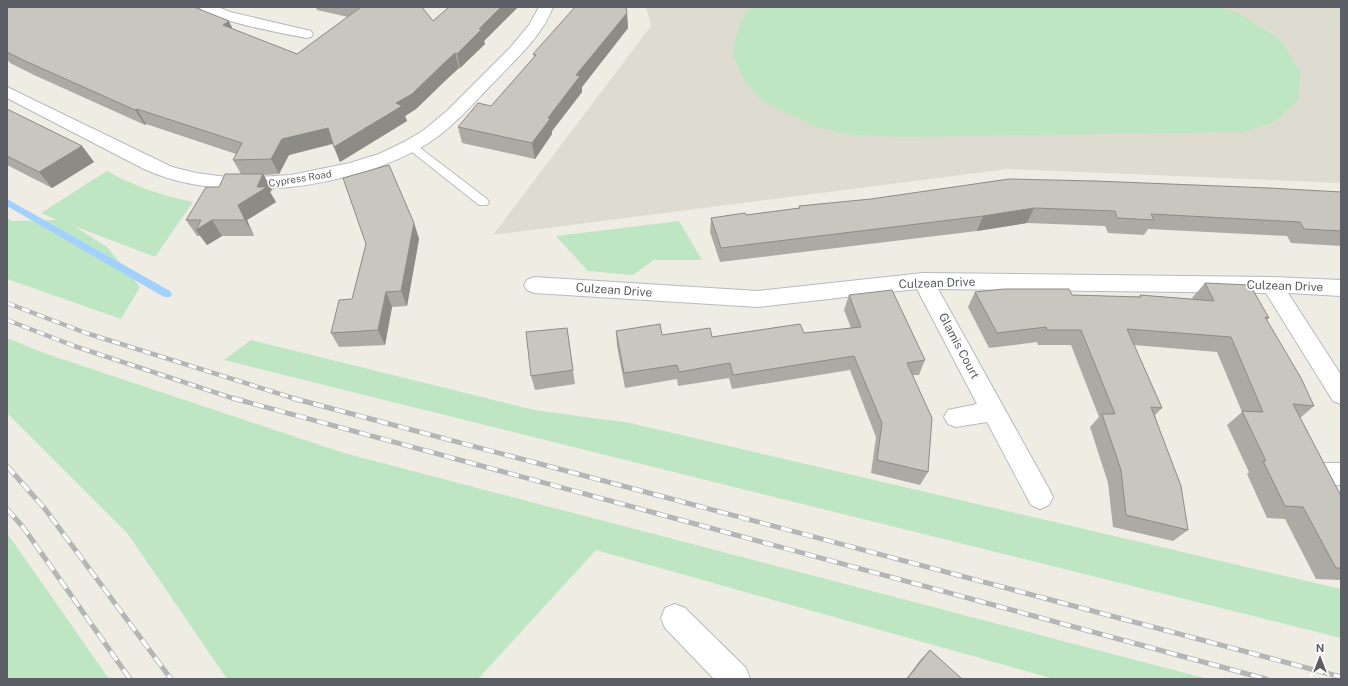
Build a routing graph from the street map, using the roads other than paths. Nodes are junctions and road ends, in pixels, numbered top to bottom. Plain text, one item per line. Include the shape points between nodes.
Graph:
1 (206, 7) edge
2 (546, 7) edge
3 (306, 34) dead end
4 (8, 93) edge
5 (411, 146) junction
6 (483, 202) dead end
7 (923, 281) junction
8 (534, 285) dead end
9 (1272, 285) junction
10 (1341, 288) edge
11 (1341, 394) edge
12 (994, 411) junction
13 (956, 417) dead end
14 (1040, 497) dead end
15 (675, 618) dead end
16 (735, 679) edge

1 - 3 street via 225,16
2 - 5 street, Cypress Road via 536,26 459,110 438,129
4 - 5 street, Cypress Road via 166,172 209,182 258,184 311,178 361,166
5 - 6 lane
7 - 8 street, Culzean Drive via 758,299
7 - 9 street, Culzean Drive
7 - 12 street, Glamis Court
9 - 10 street, Culzean Drive
9 - 11 street
12 - 13 street
12 - 14 street, Glamis Court
15 - 16 street

